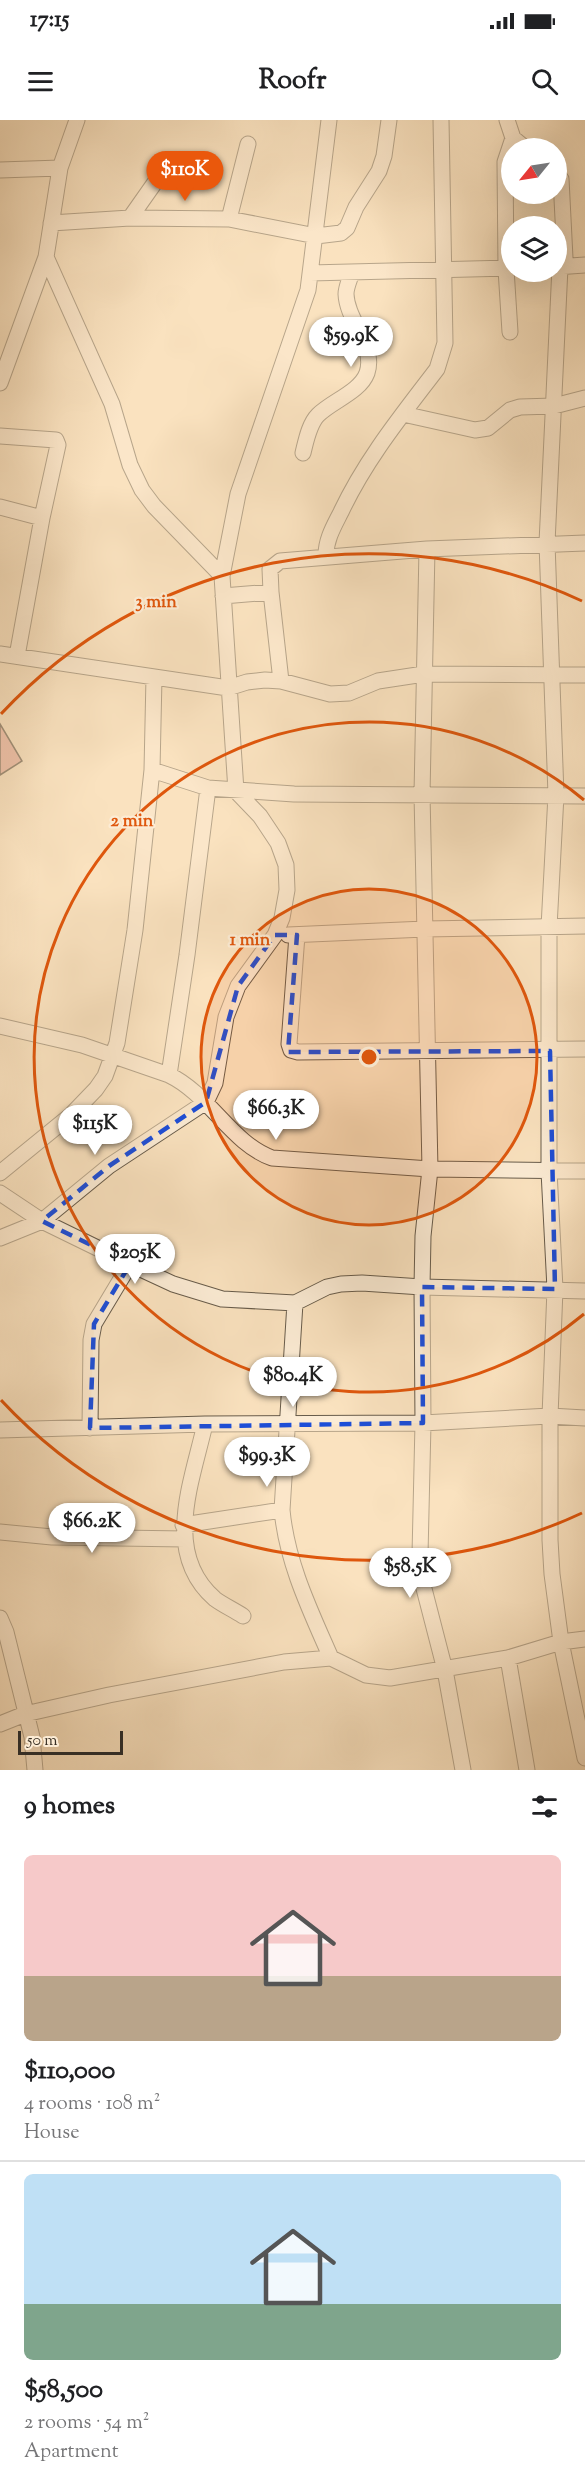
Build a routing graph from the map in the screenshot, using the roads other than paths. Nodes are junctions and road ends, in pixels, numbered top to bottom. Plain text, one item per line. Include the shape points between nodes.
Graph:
1 (78, 120) edge
2 (330, 120) edge
3 (388, 120) edge
4 (441, 120) edge
5 (507, 120) edge
6 (513, 138) edge
7 (248, 144) dead end
8 (60, 168) junction
9 (0, 170) edge
10 (163, 171) dead end
11 (130, 218) junction
12 (229, 219) junction
13 (51, 224) junction
14 (316, 236) junction
15 (46, 257) junction
16 (585, 265) edge
17 (567, 266) edge
18 (501, 268) edge
19 (443, 271) junction
20 (352, 272) junction
21 (310, 273) junction
22 (509, 282) edge
23 (558, 282) edge
24 (510, 332) dead end
25 (0, 383) edge
26 (585, 398) edge
27 (554, 406) junction
28 (403, 414) junction
29 (0, 436) edge
30 (303, 453) dead end
31 (0, 507) edge
32 (42, 518) junction
33 (547, 543) junction
34 (585, 543) edge
35 (426, 549) junction
36 (326, 555) junction
37 (222, 576) junction
38 (271, 592) junction
39 (223, 596) junction
40 (0, 654) edge
41 (17, 656) junction
42 (424, 674) junction
43 (552, 675) junction
44 (585, 675) edge
45 (154, 677) junction
46 (281, 681) junction
47 (228, 688) junction
48 (152, 770) junction
49 (208, 788) junction
50 (236, 791) junction
51 (422, 794) junction
52 (556, 795) junction
53 (585, 796) edge
54 (585, 926) edge
55 (549, 927) junction
56 (425, 929) junction
57 (275, 935) junction
58 (297, 935) junction
59 (0, 1026) edge
60 (585, 1049) edge
61 (550, 1051) junction
62 (427, 1053) junction
63 (113, 1055) junction
64 (169, 1075) junction
65 (206, 1102) junction
66 (430, 1169) junction
67 (549, 1171) junction
68 (585, 1172) edge
69 (0, 1173) edge
70 (0, 1193) edge
71 (42, 1221) junction
72 (0, 1238) edge
73 (130, 1264) junction
74 (422, 1287) junction
75 (555, 1289) junction
76 (585, 1291) edge
77 (295, 1303) junction
78 (550, 1416) junction
79 (585, 1418) edge
80 (423, 1423) junction
81 (205, 1424) junction
82 (288, 1424) junction
83 (90, 1428) junction
84 (0, 1430) edge
85 (282, 1510) junction
86 (0, 1532) edge
87 (184, 1532) junction
88 (243, 1616) dead end
89 (0, 1618) edge
90 (585, 1639) edge
91 (561, 1642) junction
92 (331, 1658) junction
93 (508, 1658) junction
94 (445, 1670) junction
95 (25, 1714) junction
96 (0, 1724) edge
97 (585, 1758) edge
98 (35, 1770) edge
99 (463, 1770) edge
100 (527, 1770) edge

1 - 8 street
2 - 14 street
3 - 14 street via 379,171 347,228 341,233
4 - 19 street
5 - 6 street
7 - 12 street
8 - 9 street
8 - 13 street
10 - 11 street
11 - 12 street
11 - 13 street
12 - 14 street
13 - 15 street
14 - 21 street
15 - 25 street
15 - 37 street via 111,404 142,490
16 - 17 street
18 - 19 street
19 - 20 street
19 - 28 street via 443,355
20 - 21 street
20 - 30 street via 346,291 370,360 366,376 316,416
21 - 37 street via 301,315 238,494
22 - 24 street
23 - 27 street
26 - 27 street
27 - 28 street via 510,410 488,428 475,430
27 - 33 street
28 - 36 street via 356,480 327,542
29 - 32 street via 56,440
31 - 32 street
32 - 41 street
33 - 34 street
33 - 35 street
33 - 43 street
35 - 36 street via 334,558
35 - 42 street
36 - 38 street via 273,564
37 - 39 street
38 - 39 street
38 - 46 street
39 - 47 street
40 - 41 street
41 - 45 street
42 - 43 street
42 - 46 street via 378,681 339,694
42 - 51 street
43 - 44 street
43 - 52 street
45 - 47 street
45 - 48 street
46 - 47 street via 247,682
47 - 50 street
48 - 49 street
48 - 63 street via 135,930
49 - 50 street
49 - 64 street
50 - 51 street via 294,795
50 - 57 street via 260,816 278,843 286,865 285,900
51 - 52 street
51 - 56 street
52 - 53 street
52 - 55 street
54 - 55 street
55 - 56 street
55 - 61 street
56 - 58 street
56 - 62 street
57 - 58 street
57 - 65 street via 238,986 226,1017 214,1083
58 - 62 street via 291,1050
59 - 63 street
60 - 61 street
61 - 62 street
61 - 67 street
62 - 66 street
63 - 64 street
63 - 69 street via 96,1089 71,1115
64 - 65 street
65 - 66 street via 258,1153 272,1158
65 - 71 street via 108,1166
66 - 67 street
66 - 74 street
67 - 68 street
67 - 75 street
70 - 71 street
71 - 72 street
71 - 73 street
73 - 77 street via 173,1284 222,1299
73 - 83 street via 94,1324
74 - 75 street
74 - 77 street via 341,1284
74 - 80 street
75 - 76 street
75 - 78 street
77 - 82 street
78 - 79 street
78 - 80 street
78 - 91 street via 550,1540
80 - 82 street
80 - 94 street via 421,1576
81 - 82 street
81 - 83 street
81 - 87 street
82 - 85 street
83 - 84 street
85 - 87 street
85 - 92 street via 296,1574
86 - 87 street via 52,1537
87 - 88 street via 188,1559 196,1577 216,1600
89 - 95 street
90 - 91 street
91 - 93 street
91 - 97 street
92 - 94 street via 379,1678
92 - 95 street via 284,1662
93 - 94 street
93 - 100 street
94 - 99 street
95 - 96 street
95 - 98 street

